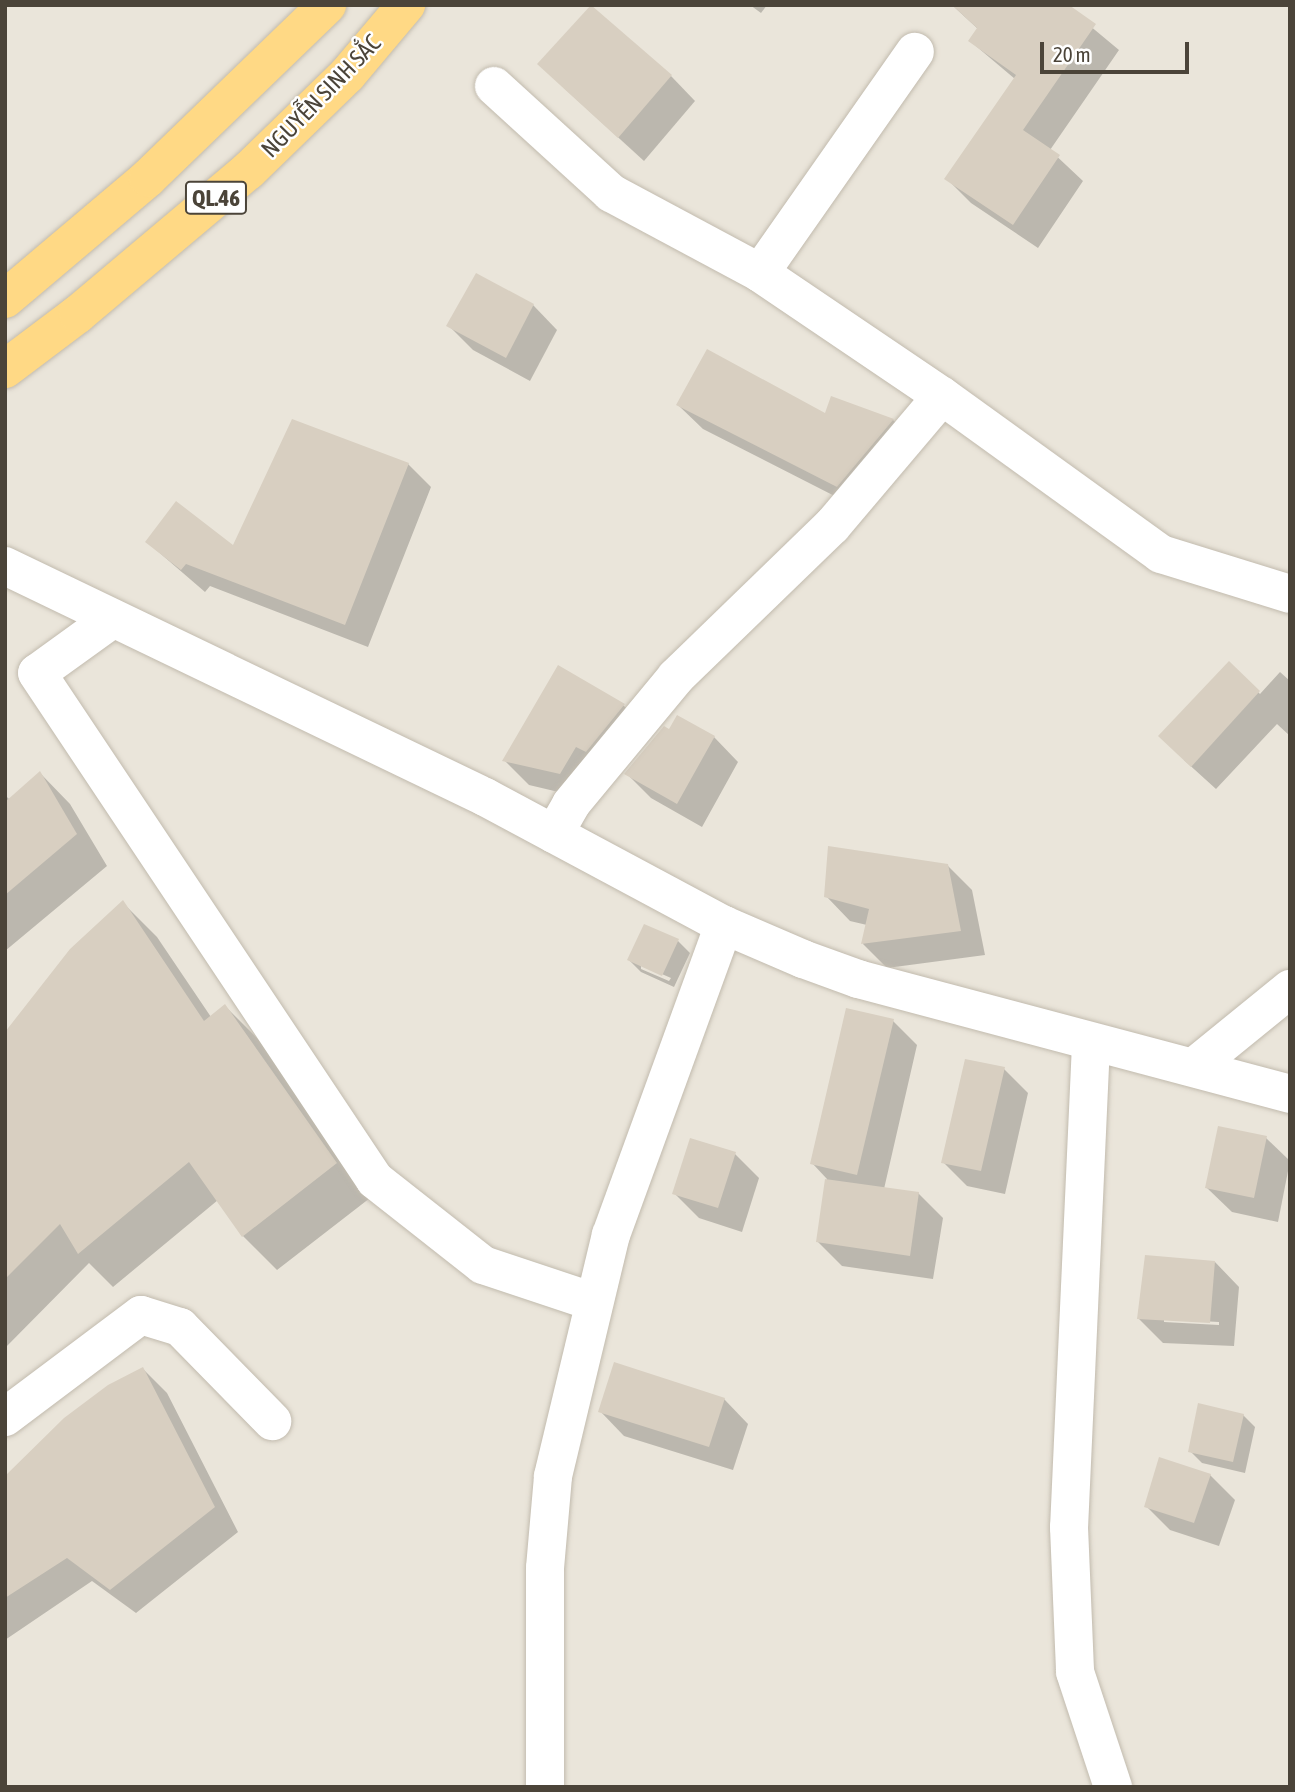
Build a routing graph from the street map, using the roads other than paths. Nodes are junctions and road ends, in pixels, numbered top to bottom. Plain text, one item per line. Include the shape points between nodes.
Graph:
1 (327, 5) edge
2 (406, 5) edge
3 (915, 52) dead end
4 (494, 86) dead end
5 (760, 273) junction
6 (5, 299) edge
7 (5, 369) edge
8 (942, 396) junction
9 (5, 566) edge
10 (1290, 594) edge
11 (113, 619) junction
12 (554, 834) junction
13 (724, 925) junction
14 (1290, 989) edge
15 (1090, 1044) junction
16 (1194, 1067) junction
17 (1290, 1094) edge
18 (594, 1302) junction
19 (7, 1412) edge
20 (272, 1421) dead end
21 (545, 1787) edge
22 (1113, 1787) edge

1 - 6 highway, QL.46 via 188,142
2 - 7 highway, NGUYỄN SINH SẮC / QL.46 via 347,75 248,171
3 - 5 street
4 - 5 street via 611,193
5 - 8 street
8 - 10 street via 1161,554
8 - 12 street via 832,526 676,677 571,804
9 - 11 street
11 - 12 street
11 - 18 street via 37,673 375,1180 483,1265
12 - 13 street
13 - 15 street via 858,979
13 - 18 street via 611,1235
14 - 16 street
15 - 16 street
15 - 22 street via 1069,1527 1075,1672
16 - 17 street
18 - 21 street via 553,1476 545,1568
19 - 20 street via 141,1315 180,1327

